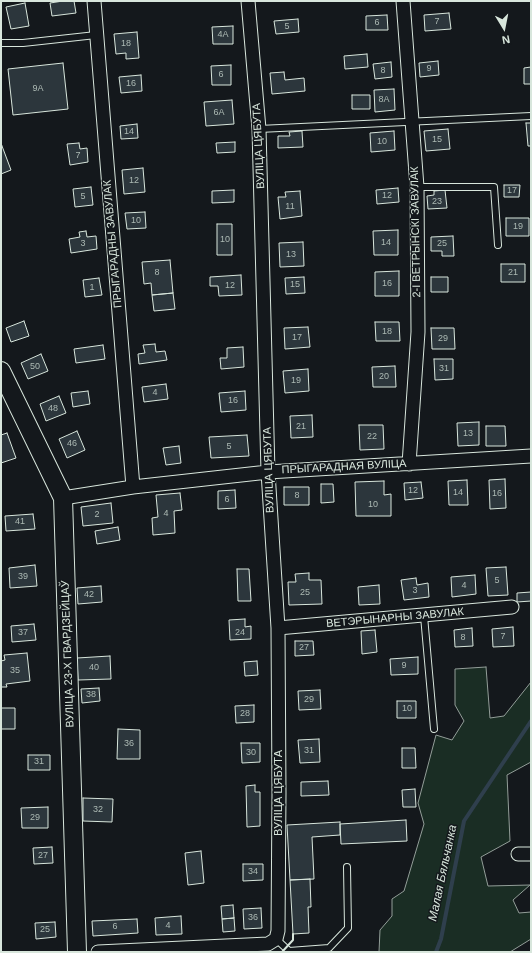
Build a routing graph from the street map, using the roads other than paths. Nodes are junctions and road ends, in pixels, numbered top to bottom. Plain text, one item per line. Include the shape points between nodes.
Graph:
1 (94, 1) edge
2 (248, 1) edge
3 (403, 1) edge
4 (96, 35) junction
5 (1, 43) edge
6 (531, 116) edge
7 (411, 121) junction
8 (259, 129) junction
9 (417, 187) junction
10 (498, 245) dead end
11 (1, 371) edge
12 (531, 456) edge
13 (409, 464) junction
14 (268, 472) junction
15 (133, 487) junction
16 (63, 498) junction
17 (512, 607) dead end
18 (424, 616) junction
19 (278, 628) junction
20 (434, 729) dead end
21 (347, 867) dead end
22 (276, 938) junction
23 (230, 949) edge
24 (77, 952) edge
25 (98, 952) edge

1 - 4 street, ПРЫГАРАДНЫ ЗАВУЛАК
2 - 8 street, ВУЛІЦА ЦЯБУТА
3 - 7 street, 2-І ВЕТРЫНСКІ ЗАВУЛАК
4 - 5 lane
4 - 15 street, ПРЫГАРАДНЫ ЗАВУЛАК
6 - 7 lane
7 - 8 lane
7 - 9 street, 2-І ВЕТРЫНСКІ ЗАВУЛАК
8 - 14 street, ВУЛІЦА ЦЯБУТА
9 - 10 lane via 494,187
9 - 13 street, 2-І ВЕТРЫНСКІ ЗАВУЛАК via 418,332
11 - 16 street, ВУЛІЦА 23-Х ГВАРДЗЕЙЦАЎ
12 - 13 street, ПРЫГАРАДНАЯ ВУЛІЦА
13 - 14 street, ПРЫГАРАДНАЯ ВУЛІЦА
14 - 15 street, ПРЫГАРАДНАЯ ВУЛІЦА
14 - 19 street, ВУЛІЦА ЦЯБУТА
15 - 16 street, ПРЫГАРАДНАЯ ВУЛІЦА
16 - 24 street, ВУЛІЦА 23-Х ГВАРДЗЕЙЦАЎ
17 - 18 street, ВЕТЭРЫНАРНЫ ЗАВУЛАК
18 - 19 street, ВЕТЭРЫНАРНЫ ЗАВУЛАК
18 - 20 lane
19 - 22 street, ВУЛІЦА ЦЯБУТА via 279,793
21 - 22 lane via 348,928 329,948 289,950
22 - 23 street via 268,944
23 - 25 street

